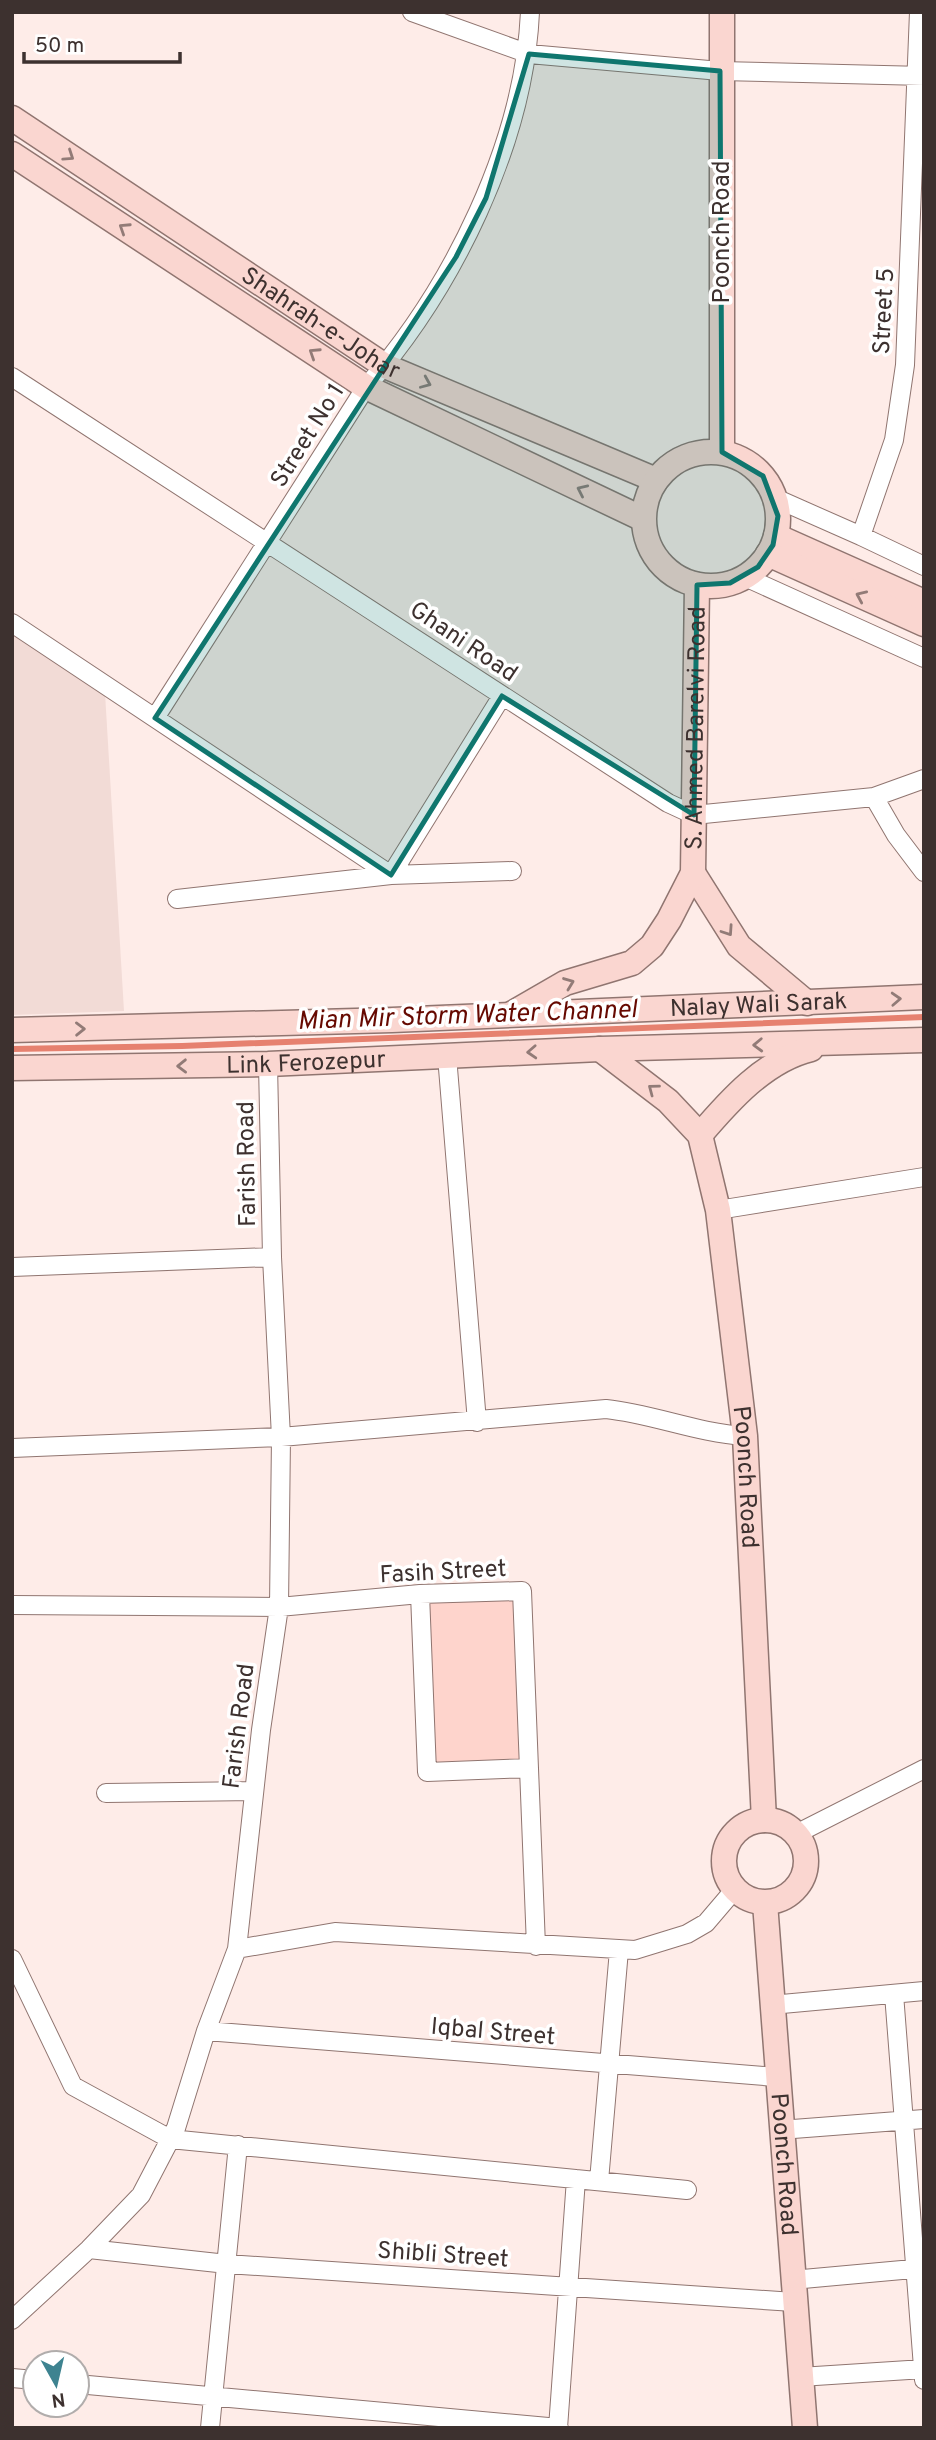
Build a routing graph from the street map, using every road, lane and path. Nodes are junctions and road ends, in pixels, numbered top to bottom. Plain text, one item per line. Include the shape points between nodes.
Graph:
1 (412, 12) edge
2 (530, 12) edge
3 (722, 12) edge
4 (919, 12) edge
5 (528, 54) junction
6 (720, 71) junction
7 (921, 76) edge
8 (12, 118) edge
9 (12, 154) edge
10 (385, 366) junction
11 (12, 377) edge
12 (366, 387) junction
13 (722, 452) junction
14 (656, 480) junction
15 (775, 498) junction
16 (643, 519) junction
17 (861, 536) junction
18 (269, 541) junction
19 (772, 545) junction
20 (924, 566) edge
21 (745, 577) junction
22 (697, 584) junction
23 (924, 603) edge
24 (12, 623) edge
25 (924, 624) edge
26 (924, 657) edge
27 (502, 696) junction
28 (155, 718) junction
29 (924, 779) edge
30 (874, 797) junction
31 (694, 815) junction
32 (512, 871) dead end
33 (924, 872) edge
34 (692, 873) junction
35 (391, 875) junction
36 (177, 899) dead end
37 (924, 997) edge
38 (807, 1003) junction
39 (510, 1015) junction
40 (12, 1030) edge
41 (924, 1040) edge
42 (837, 1043) junction
43 (600, 1049) junction
44 (447, 1056) junction
45 (268, 1064) junction
46 (12, 1068) edge
47 (700, 1136) junction
48 (924, 1177) edge
49 (718, 1210) junction
50 (272, 1257) junction
51 (12, 1267) edge
52 (477, 1422) junction
53 (745, 1436) junction
54 (281, 1437) junction
55 (12, 1448) edge
56 (420, 1594) junction
57 (12, 1605) edge
58 (279, 1607) junction
59 (529, 1768) junction
60 (924, 1769) edge
61 (254, 1791) junction
62 (106, 1793) dead end
63 (764, 1820) junction
64 (796, 1833) junction
65 (734, 1889) junction
66 (765, 1903) junction
67 (536, 1946) junction
68 (237, 1948) junction
69 (619, 1950) junction
70 (12, 1959) edge
71 (924, 1991) edge
72 (894, 1993) junction
73 (771, 2005) junction
74 (206, 2031) junction
75 (609, 2066) junction
76 (776, 2077) junction
77 (924, 2119) edge
78 (904, 2121) junction
79 (780, 2130) junction
80 (170, 2138) junction
81 (238, 2145) junction
82 (576, 2179) junction
83 (599, 2181) junction
84 (687, 2190) dead end
85 (89, 2249) junction
86 (227, 2264) junction
87 (920, 2269) edge
88 (569, 2286) junction
89 (793, 2291) junction
90 (12, 2320) edge
91 (923, 2369) edge
92 (800, 2377) junction
93 (924, 2380) edge
94 (91, 2385) edge
95 (214, 2397) junction
96 (211, 2428) edge
97 (559, 2428) edge
98 (805, 2428) edge

1 - 5 street
2 - 5 street, Street No 1
3 - 6 main road, Poonch Road
4 - 7 street, Street 5
5 - 6 street
5 - 10 street, Street No 1 via 486,198 456,257
6 - 7 street
6 - 13 main road, Poonch Road
7 - 17 street, Street 5 via 905,365 894,440
8 -> 10 main road, Shahrah-e-Johar
12 -> 9 main road, Shahrah-e-Johar
10 - 12 street, Street No 1
10 -> 14 main road, Shahrah-e-Johar
11 - 18 street, Ghani Road
16 -> 12 main road, Shahrah-e-Johar
12 - 18 street, Street No 1
13 - 14 main road via 685,457
13 - 15 main road via 745,461 763,477
14 - 16 main road
15 - 17 street
15 - 19 main road via 778,516
16 - 22 main road via 659,562 676,576
17 - 20 street
18 - 27 street, Ghani Road
18 - 28 street, Street No 1
19 - 21 main road
19 - 23 main road
25 -> 19 main road
21 - 22 main road via 722,585
21 - 26 street
22 - 31 main road, S. Ahmed Barelvi Road
24 - 28 street
27 - 31 street, Ghani Road
27 - 35 street
28 - 35 street
29 - 30 street
30 - 31 street
30 - 33 street
31 - 34 main road, S. Ahmed Barelvi Road
32 - 35 street
34 -> 38 main road, S. Ahmed Barelvi Road via 738,946
39 -> 34 main road, S. Ahmed Barelvi Road via 565,983 632,962 652,946
35 - 36 street
38 -> 37 main road, Nalay Wali Sarak
38 - 39 main road, Nalay Wali Sarak
40 -> 39 main road, Link Ferozepur
41 - 42 main road, Nalay Wali Sarak
42 -> 43 main road, Nalay Wali Sarak
42 - 47 main road via 798,1052 761,1074 728,1102
43 -> 44 main road, Link Ferozepur
47 -> 43 main road, Poonch Road via 668,1101
44 - 45 main road, Link Ferozepur
44 - 52 street
45 -> 46 main road, Link Ferozepur
45 - 50 street, Farish Road
47 - 49 main road, Poonch Road
48 - 49 street
49 - 53 main road, Poonch Road
50 - 51 street
50 - 54 street, Farish Road
52 - 53 street via 606,1409 716,1434
52 - 54 street
53 - 63 main road, Poonch Road
54 - 55 street
54 - 58 street, Farish Road
56 - 58 street, Fasih Street
56 - 59 street, Fasih Street via 522,1591
56 - 59 street via 427,1772
57 - 58 street, Fasih Street
58 - 61 street, Farish Road
59 - 67 street, Fasih Street
60 - 64 street
61 - 62 street
61 - 68 street, Farish Road
63 - 64 main road
63 - 65 main road via 742,1827 727,1845 723,1861
64 - 66 main road via 806,1858 805,1872 790,1894
65 - 66 main road via 743,1897
65 - 69 street via 706,1923 687,1934 635,1950
66 - 73 main road, Poonch Road
67 - 68 street via 335,1932
67 - 69 street
68 - 74 street, Farish Road
69 - 75 street
70 - 80 street via 73,2086
71 - 72 street
72 - 73 street
72 - 78 street
73 - 76 main road, Poonch Road
74 - 75 street, Iqbal Street
74 - 80 street, Farish Road
75 - 76 street, Iqbal Street
75 - 83 street
76 - 79 main road, Poonch Road
77 - 78 street
78 - 79 street
78 - 87 street
79 - 89 main road, Poonch Road
80 - 81 street
80 - 85 street, Farish Road via 141,2195
81 - 82 street
81 - 86 street
82 - 83 street
82 - 88 street
83 - 84 street
85 - 86 street, Shibli Street
85 - 90 street, Farish Road
86 - 88 street, Shibli Street
86 - 95 street
87 - 89 street, Shibli Street
87 - 91 street
88 - 89 street, Shibli Street
88 - 97 street
89 - 92 main road, Poonch Road
91 - 92 street
91 - 93 street
92 - 98 main road, Poonch Road
94 - 95 street
95 - 96 street
95 - 97 street

